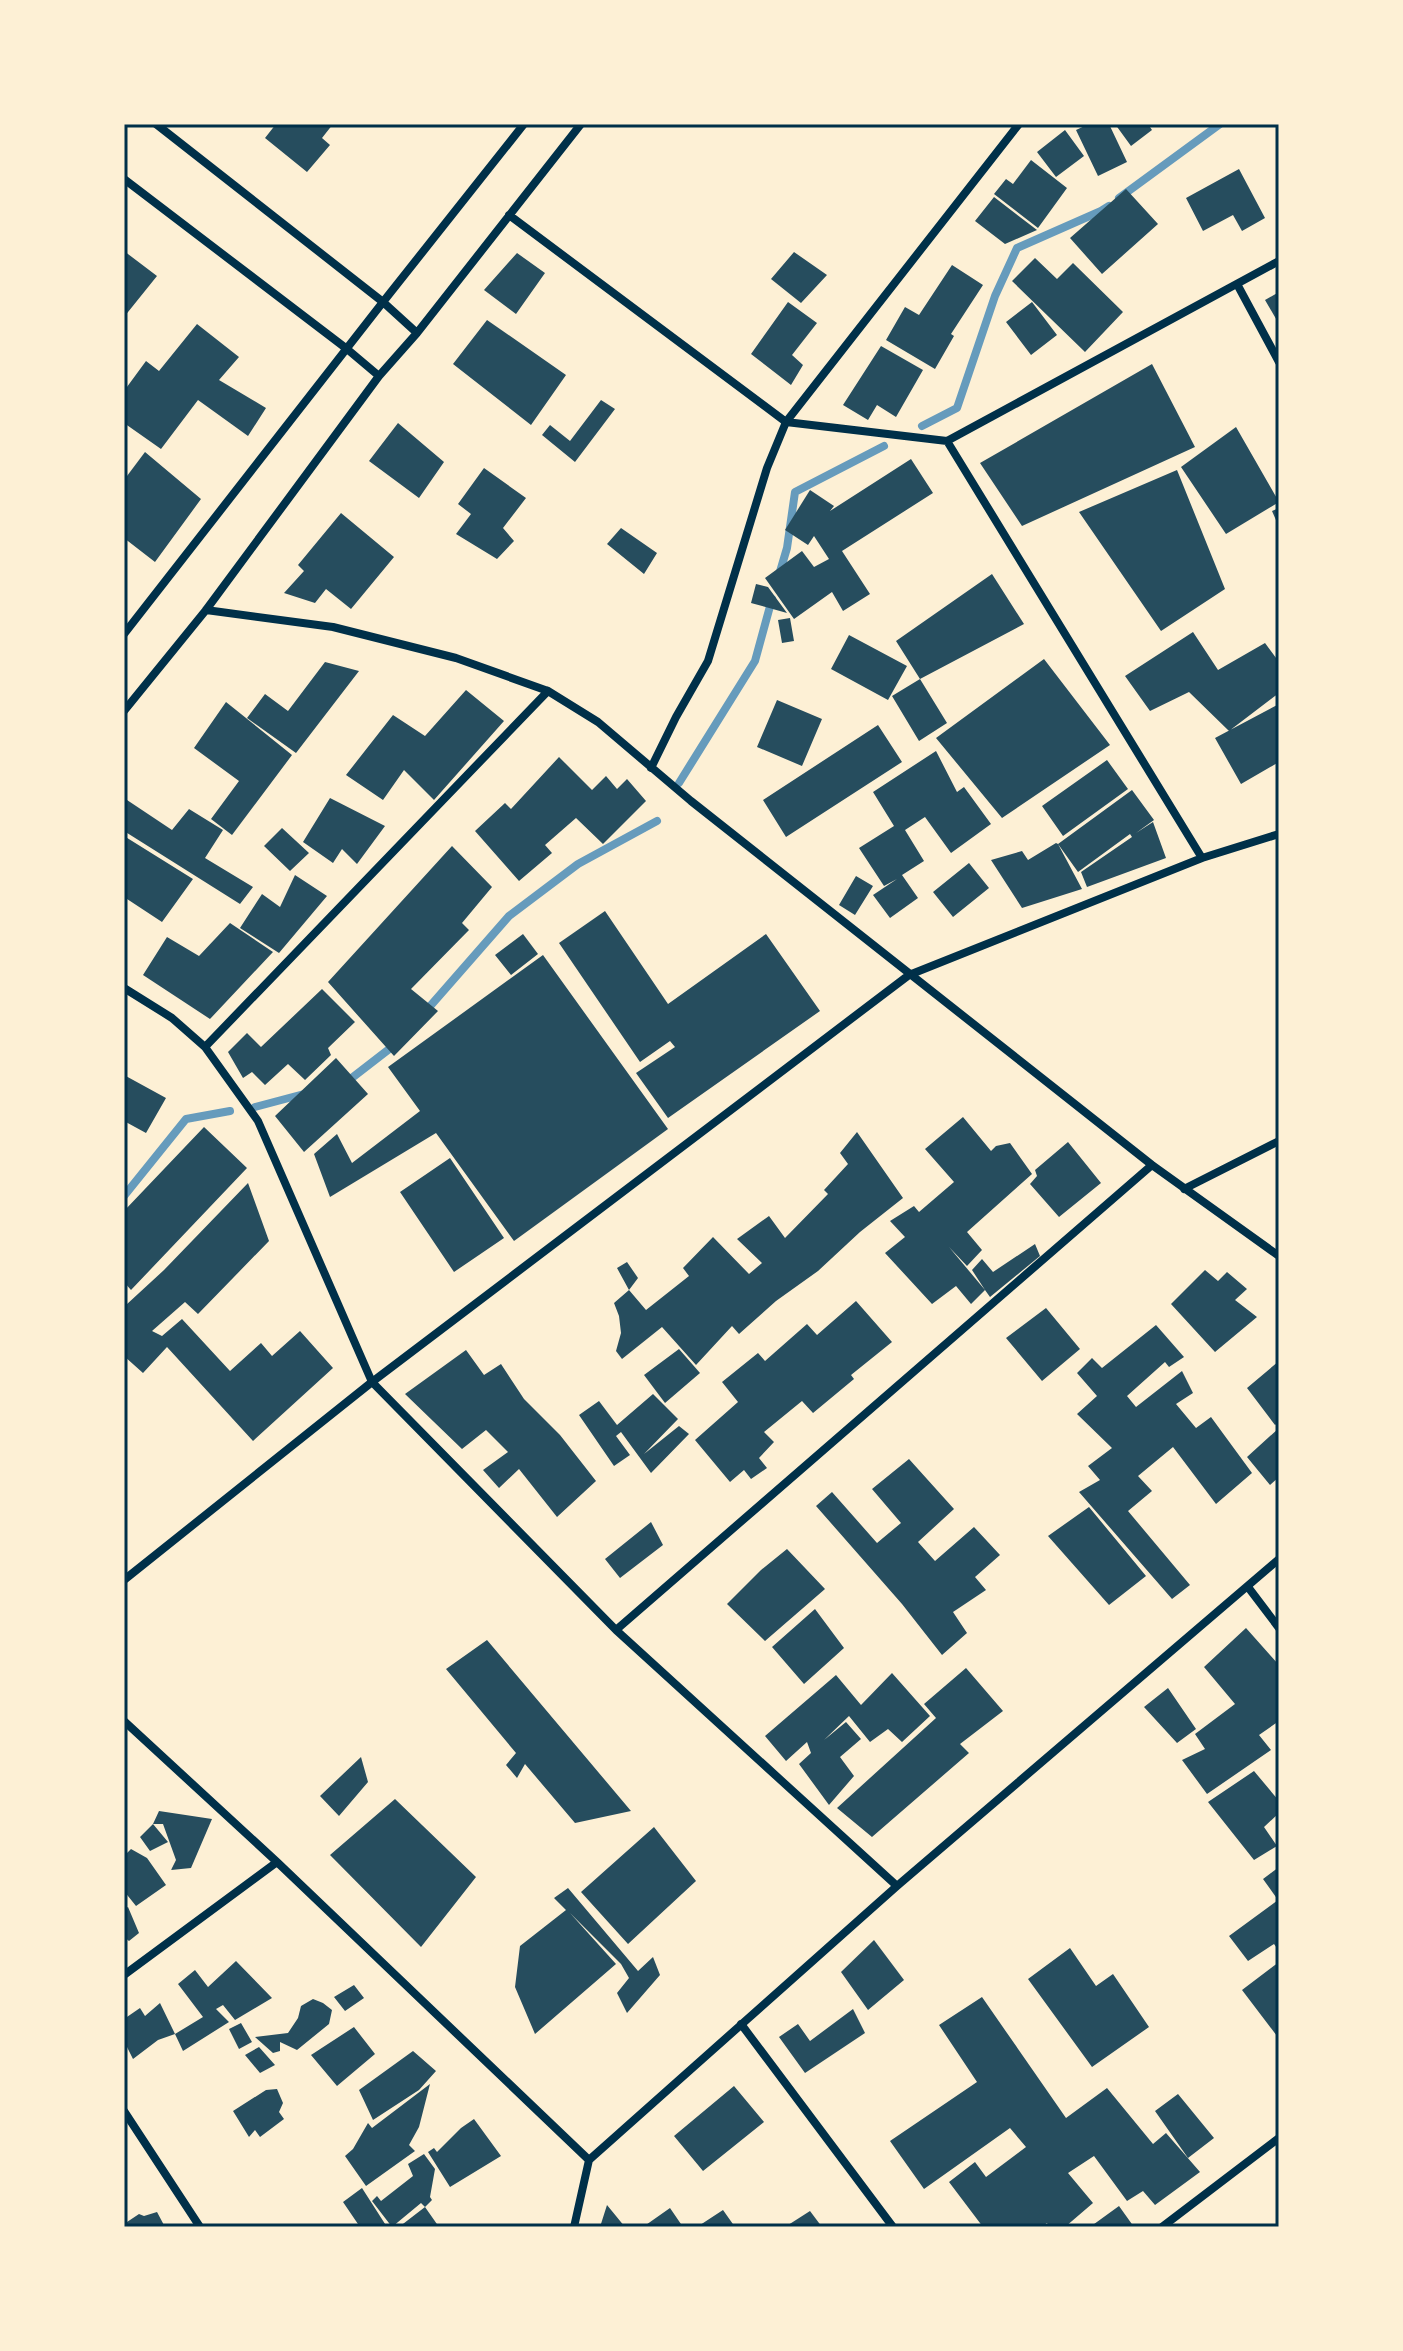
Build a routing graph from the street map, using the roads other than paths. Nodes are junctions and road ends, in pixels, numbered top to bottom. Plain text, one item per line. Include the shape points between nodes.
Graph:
1 (156, 124) edge
2 (524, 124) edge
3 (581, 124) edge
4 (1019, 124) edge
5 (124, 179) edge
6 (509, 215) junction
7 (1279, 261) edge
8 (1237, 284) junction
9 (383, 302) junction
10 (417, 333) junction
11 (347, 349) junction
12 (1279, 362) edge
13 (379, 376) junction
14 (786, 422) junction
15 (947, 441) junction
16 (206, 610) junction
17 (124, 634) edge
18 (548, 691) junction
19 (124, 711) edge
20 (651, 768) junction
21 (1279, 834) edge
22 (1202, 858) junction
23 (909, 975) junction
24 (124, 988) edge
25 (205, 1047) junction
26 (1279, 1141) edge
27 (1152, 1165) junction
28 (1184, 1189) junction
29 (1279, 1256) edge
30 (372, 1382) junction
31 (1279, 1559) edge
32 (124, 1580) edge
33 (1248, 1587) junction
34 (1279, 1628) edge
35 (616, 1630) junction
36 (124, 1721) edge
37 (277, 1862) junction
38 (897, 1886) junction
39 (124, 1975) edge
40 (741, 2024) junction
41 (124, 2111) edge
42 (1279, 2138) edge
43 (589, 2160) junction
44 (200, 2227) edge
45 (574, 2227) edge
46 (893, 2227) edge
47 (1162, 2227) edge

1 - 9 street
2 - 9 street
3 - 6 street
4 - 14 street
5 - 11 street
6 - 10 street
6 - 14 street
7 - 8 street
8 - 12 street
8 - 15 street
9 - 10 street
9 - 11 street
10 - 13 street
11 - 13 street
11 - 17 street
13 - 16 street
14 - 15 street
14 - 20 street via 708,661
15 - 22 street
16 - 18 street via 333,627 456,658
16 - 19 street
18 - 20 street via 598,722
18 - 25 street
20 - 23 street
21 - 22 street
22 - 23 street
23 - 27 street
23 - 30 street
24 - 25 street via 172,1018
25 - 30 street via 258,1121
26 - 28 street
27 - 28 street
27 - 35 street
28 - 29 street
30 - 32 street
30 - 35 street
31 - 33 street
33 - 34 street
33 - 38 street
35 - 38 street
36 - 37 street
37 - 39 street
37 - 43 street
38 - 40 street
40 - 43 street
40 - 46 street
41 - 44 street
42 - 47 street
43 - 45 street

